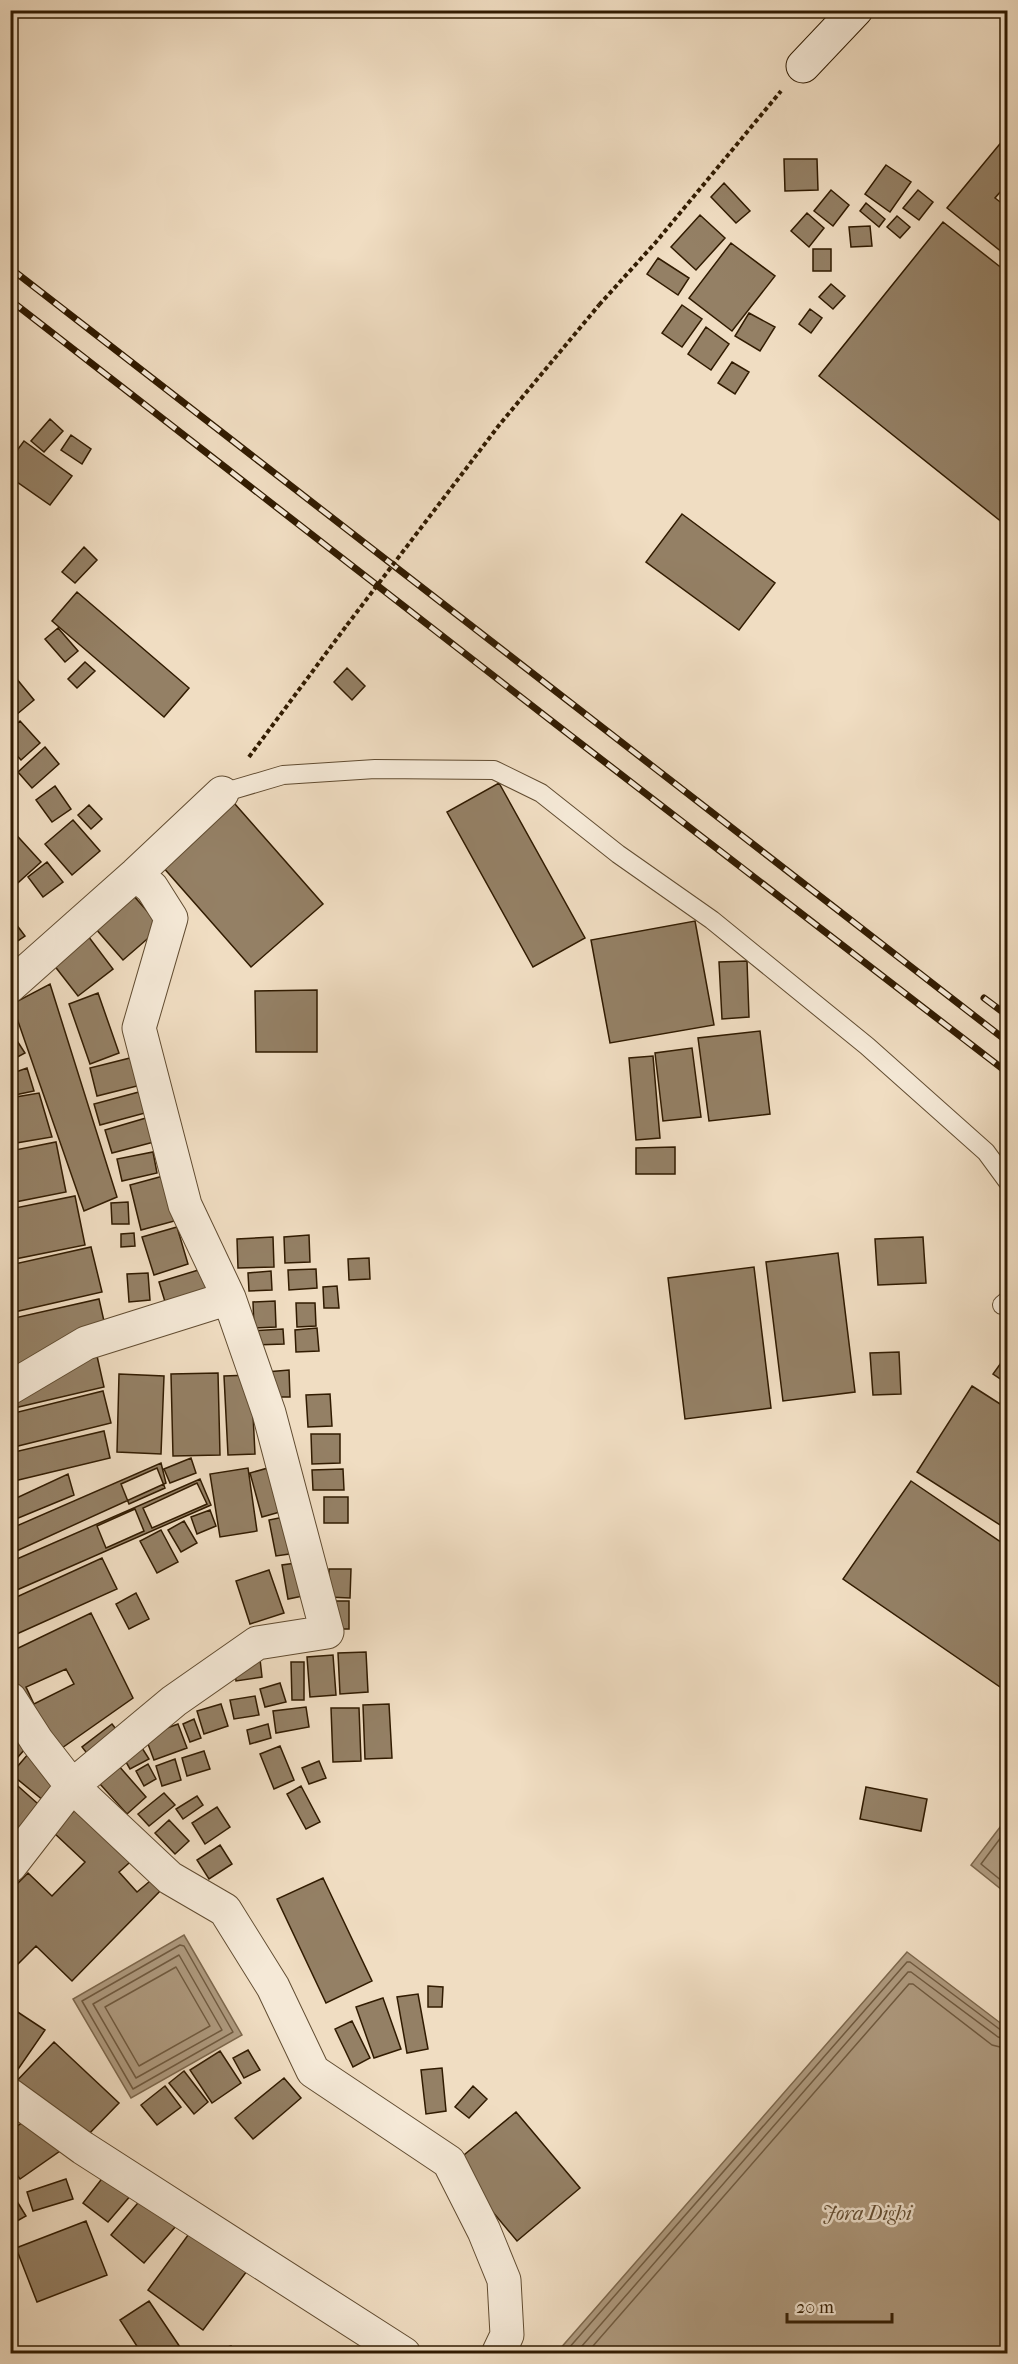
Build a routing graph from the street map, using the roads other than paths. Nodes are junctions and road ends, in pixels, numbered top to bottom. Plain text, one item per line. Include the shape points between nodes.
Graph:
1 (856, 10) edge
2 (803, 66) road end
3 (222, 793) joint
4 (136, 874) junction
5 (10, 986) edge
6 (1008, 1182) edge
7 (229, 1298) junction
8 (10, 1388) edge
9 (10, 1699) edge
10 (72, 1786) junction
11 (10, 1866) edge
12 (10, 2095) edge
13 (404, 2354) edge
14 (498, 2354) edge

1 - 2 street
3 - 4 street
3 - 6 lane via 283,775 375,770 494,770 542,793 618,854 712,920 867,1046 986,1152
4 - 5 street
4 - 7 street via 152,888 171,918 139,1028 185,1205
7 - 8 street via 86,1343
7 - 10 street via 269,1413 327,1632 257,1643 174,1701
9 - 10 street
10 - 11 street
10 - 14 street via 170,1878 225,1910 273,1987 313,2071 449,2162 504,2280 507,2335
12 - 13 street via 83,2148

